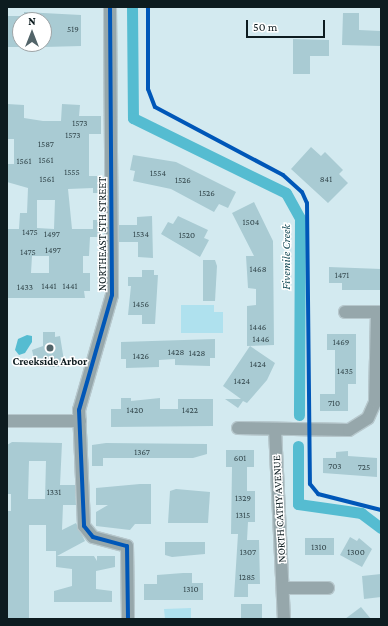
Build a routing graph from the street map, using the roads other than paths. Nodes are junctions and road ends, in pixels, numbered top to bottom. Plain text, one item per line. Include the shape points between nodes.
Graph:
1 (110, 7) edge
2 (345, 312) dead end
3 (379, 312) edge
4 (7, 421) edge
5 (80, 421) junction
6 (238, 428) dead end
7 (275, 429) junction
8 (284, 588) junction
9 (328, 588) dead end
10 (128, 619) edge
11 (284, 619) edge

1 - 5 street, NORTHEAST 5TH STREET via 112,295 79,410
2 - 3 street
3 - 7 street via 375,402 368,418 349,430
4 - 5 street
5 - 10 street, NORTHEAST 5TH STREET via 84,526 93,537 127,546
6 - 7 street
7 - 8 street, NORTH CATHY AVENUE via 278,529
8 - 9 street
8 - 11 street, NORTH CATHY AVENUE

